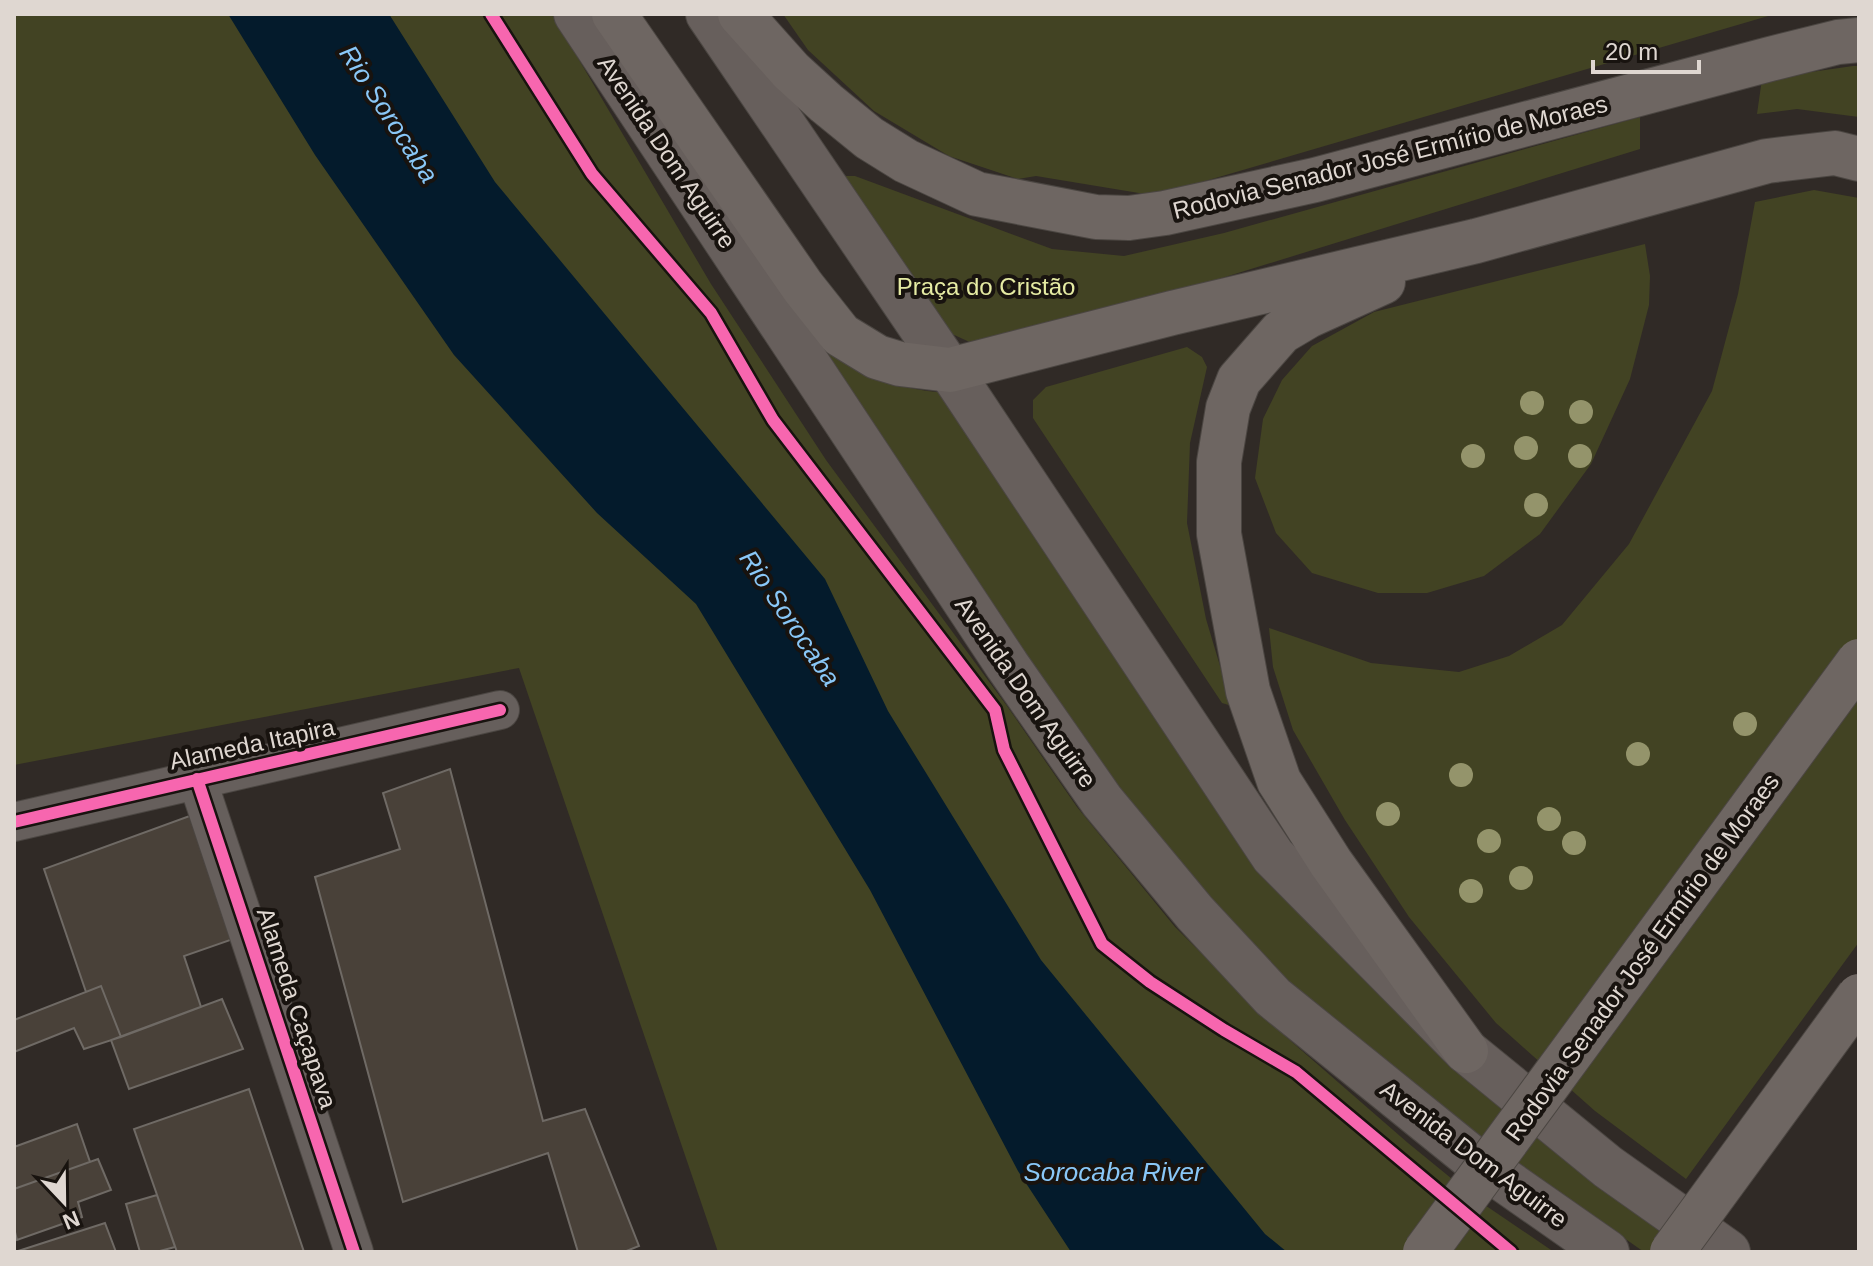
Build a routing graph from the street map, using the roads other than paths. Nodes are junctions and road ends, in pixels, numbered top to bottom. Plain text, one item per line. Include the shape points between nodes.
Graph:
1 (576, 14) edge
2 (614, 14) edge
3 (708, 14) edge
4 (740, 14) edge
5 (1859, 40) edge
6 (1859, 159) edge
7 (1476, 241) junction
8 (950, 370) junction
9 (1859, 661) edge
10 (500, 710) dead end
11 (197, 779) junction
12 (14, 822) edge
13 (1859, 996) edge
14 (1466, 1051) junction
15 (354, 1252) edge
16 (1425, 1252) edge
17 (1607, 1252) edge
18 (1672, 1252) edge
19 (1728, 1252) edge

1 - 17 main road, Avenida Dom Aguirre via 1007,665 1102,801 1195,913 1273,997 1471,1157
2 - 8 highway via 841,335 877,357
3 - 8 main road
4 - 5 highway, Rodovia Senador José Ermírio de Moraes via 826,103 898,156 977,194 1096,217 1129,218 1315,180
6 - 7 highway via 1835,153 1767,161
7 - 8 highway
7 - 14 highway via 1281,332 1239,380 1228,408 1219,462 1219,534 1248,691 1279,781
8 - 14 main road via 1273,856
9 - 16 highway, Rodovia Senador José Ermírio de Moraes, bridge
10 - 11 street, Alameda Itapira
11 - 12 street, Alameda Itapira
11 - 15 street, Alameda Caçapava
13 - 18 highway, bridge
14 - 19 main road via 1608,1167

